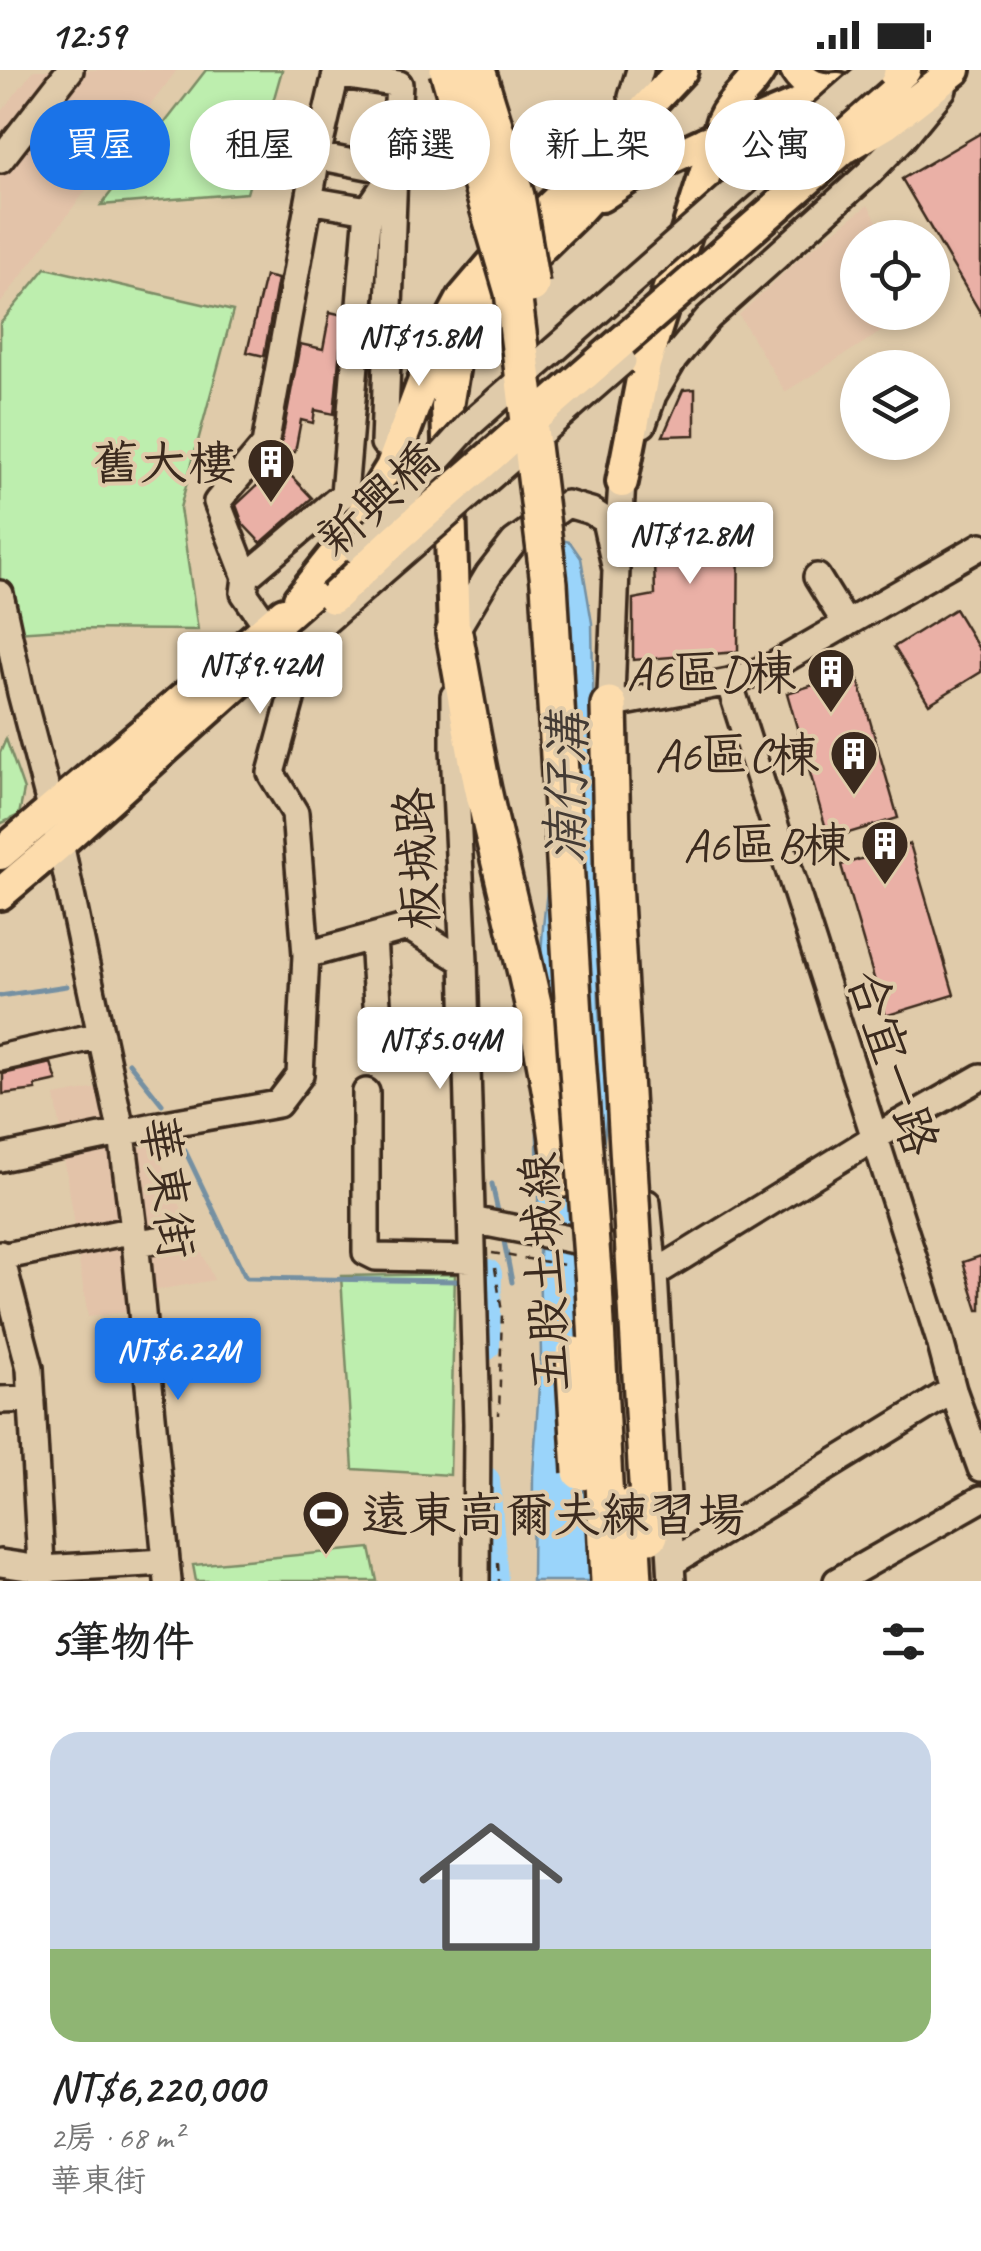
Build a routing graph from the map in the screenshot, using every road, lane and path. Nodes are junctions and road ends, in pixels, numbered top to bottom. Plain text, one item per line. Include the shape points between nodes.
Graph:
1 (70, 70) edge
2 (448, 70) edge
3 (477, 70) edge
4 (640, 70) edge
5 (682, 70) edge
6 (704, 70) edge
7 (760, 70) edge
8 (796, 70) edge
9 (875, 70) edge
10 (905, 70) edge
11 (957, 70) edge
12 (837, 88) junction
13 (632, 97) dead end
14 (330, 100) edge
15 (398, 100) edge
16 (847, 155) junction
17 (0, 160) edge
18 (311, 190) edge
19 (381, 190) edge
20 (393, 190) edge
21 (309, 200) junction
22 (368, 210) junction
23 (574, 215) junction
24 (384, 442) dead end
25 (622, 482) junction
26 (981, 546) edge
27 (356, 550) junction
28 (616, 570) junction
29 (817, 577) dead end
30 (246, 578) junction
31 (332, 584) junction
32 (0, 594) edge
33 (300, 599) junction
34 (846, 624) junction
35 (454, 633) junction
36 (288, 644) junction
37 (729, 682) junction
38 (293, 692) dead end
39 (609, 705) junction
40 (53, 810) junction
41 (60, 843) junction
42 (0, 854) edge
43 (0, 894) edge
44 (372, 937) junction
45 (306, 955) junction
46 (464, 961) junction
47 (377, 1004) dead end
48 (101, 1035) junction
49 (0, 1058) edge
50 (981, 1077) edge
51 (366, 1092) dead end
52 (122, 1134) junction
53 (874, 1138) junction
54 (0, 1158) edge
55 (471, 1220) junction
56 (135, 1236) junction
57 (176, 1237) dead end
58 (0, 1255) edge
59 (482, 1256) junction
60 (571, 1266) dead end
61 (654, 1274) junction
62 (954, 1390) junction
63 (32, 1399) junction
64 (0, 1400) edge
65 (981, 1468) edge
66 (981, 1499) edge
67 (0, 1563) edge
68 (167, 1571) edge
69 (42, 1575) edge
70 (665, 1575) edge
71 (476, 1581) edge
72 (594, 1581) edge
73 (609, 1581) edge
74 (634, 1581) edge
75 (837, 1581) edge

1 - 17 street
2 - 73 highway, 五股土城線, bridge via 514,292 549,582
3 - 74 highway, 五股土城線, bridge via 516,196 570,570
4 - 13 street
5 - 33 main road via 463,298 436,348 391,468 348,539
6 - 23 main road
7 - 25 main road via 722,120 645,364
8 - 12 main road via 806,82
9 - 12 main road
9 - 27 street, bridge via 470,425
10 - 27 main road, 新興橋, bridge
11 - 16 main road, 新興橋
11 - 25 street via 869,173 708,318 653,394
12 - 23 main road via 628,178
14 - 15 street via 336,74 399,84
16 - 31 main road, 新興橋, bridge via 398,537
16 - 36 street, bridge
18 - 21 street
19 - 22 street
20 - 24 street
21 - 22 street
21 - 30 street via 265,445 217,502
22 - 30 street via 344,494
23 - 35 main road via 497,290 456,352 447,407
25 - 28 street
26 - 34 street
27 - 31 main road, 新興橋
28 - 35 street via 604,520 567,504 514,542
28 - 39 street
29 - 34 street
30 - 36 street via 244,592
31 - 33 main road
31 - 36 main road
32 - 40 street, 華東街
33 - 36 main road
34 - 37 street via 773,666
35 - 46 street, 板城路
35 - 72 highway, bridge via 560,1142 576,1422
36 - 40 main road
36 - 41 main road
37 - 39 street
37 - 53 street, 合宜一路
38 - 45 street via 271,773 295,812
39 - 61 street via 628,1019
39 - 70 highway, bridge via 613,882
40 - 41 street, 華東街
40 - 42 main road
41 - 43 main road
41 - 48 street, 華東街
44 - 45 street
44 - 46 street via 408,927
44 - 47 street
45 - 52 street via 300,1075 278,1104
46 - 55 street, 板城路
48 - 49 street
48 - 52 street, 華東街
50 - 53 street
51 - 59 street via 366,1252
52 - 54 street
52 - 56 street, 華東街
53 - 61 street
53 - 62 street, 合宜一路
55 - 59 street, 板城路
55 - 61 street via 600,1245
56 - 57 street
56 - 58 street
56 - 68 street, 華東街
58 - 63 street
59 - 60 path, bridge
59 - 71 street, 板城路
61 - 70 street
62 - 65 street, 合宜一路
62 - 70 street
63 - 64 street
63 - 69 street
66 - 75 street
67 - 69 street
68 - 69 street

